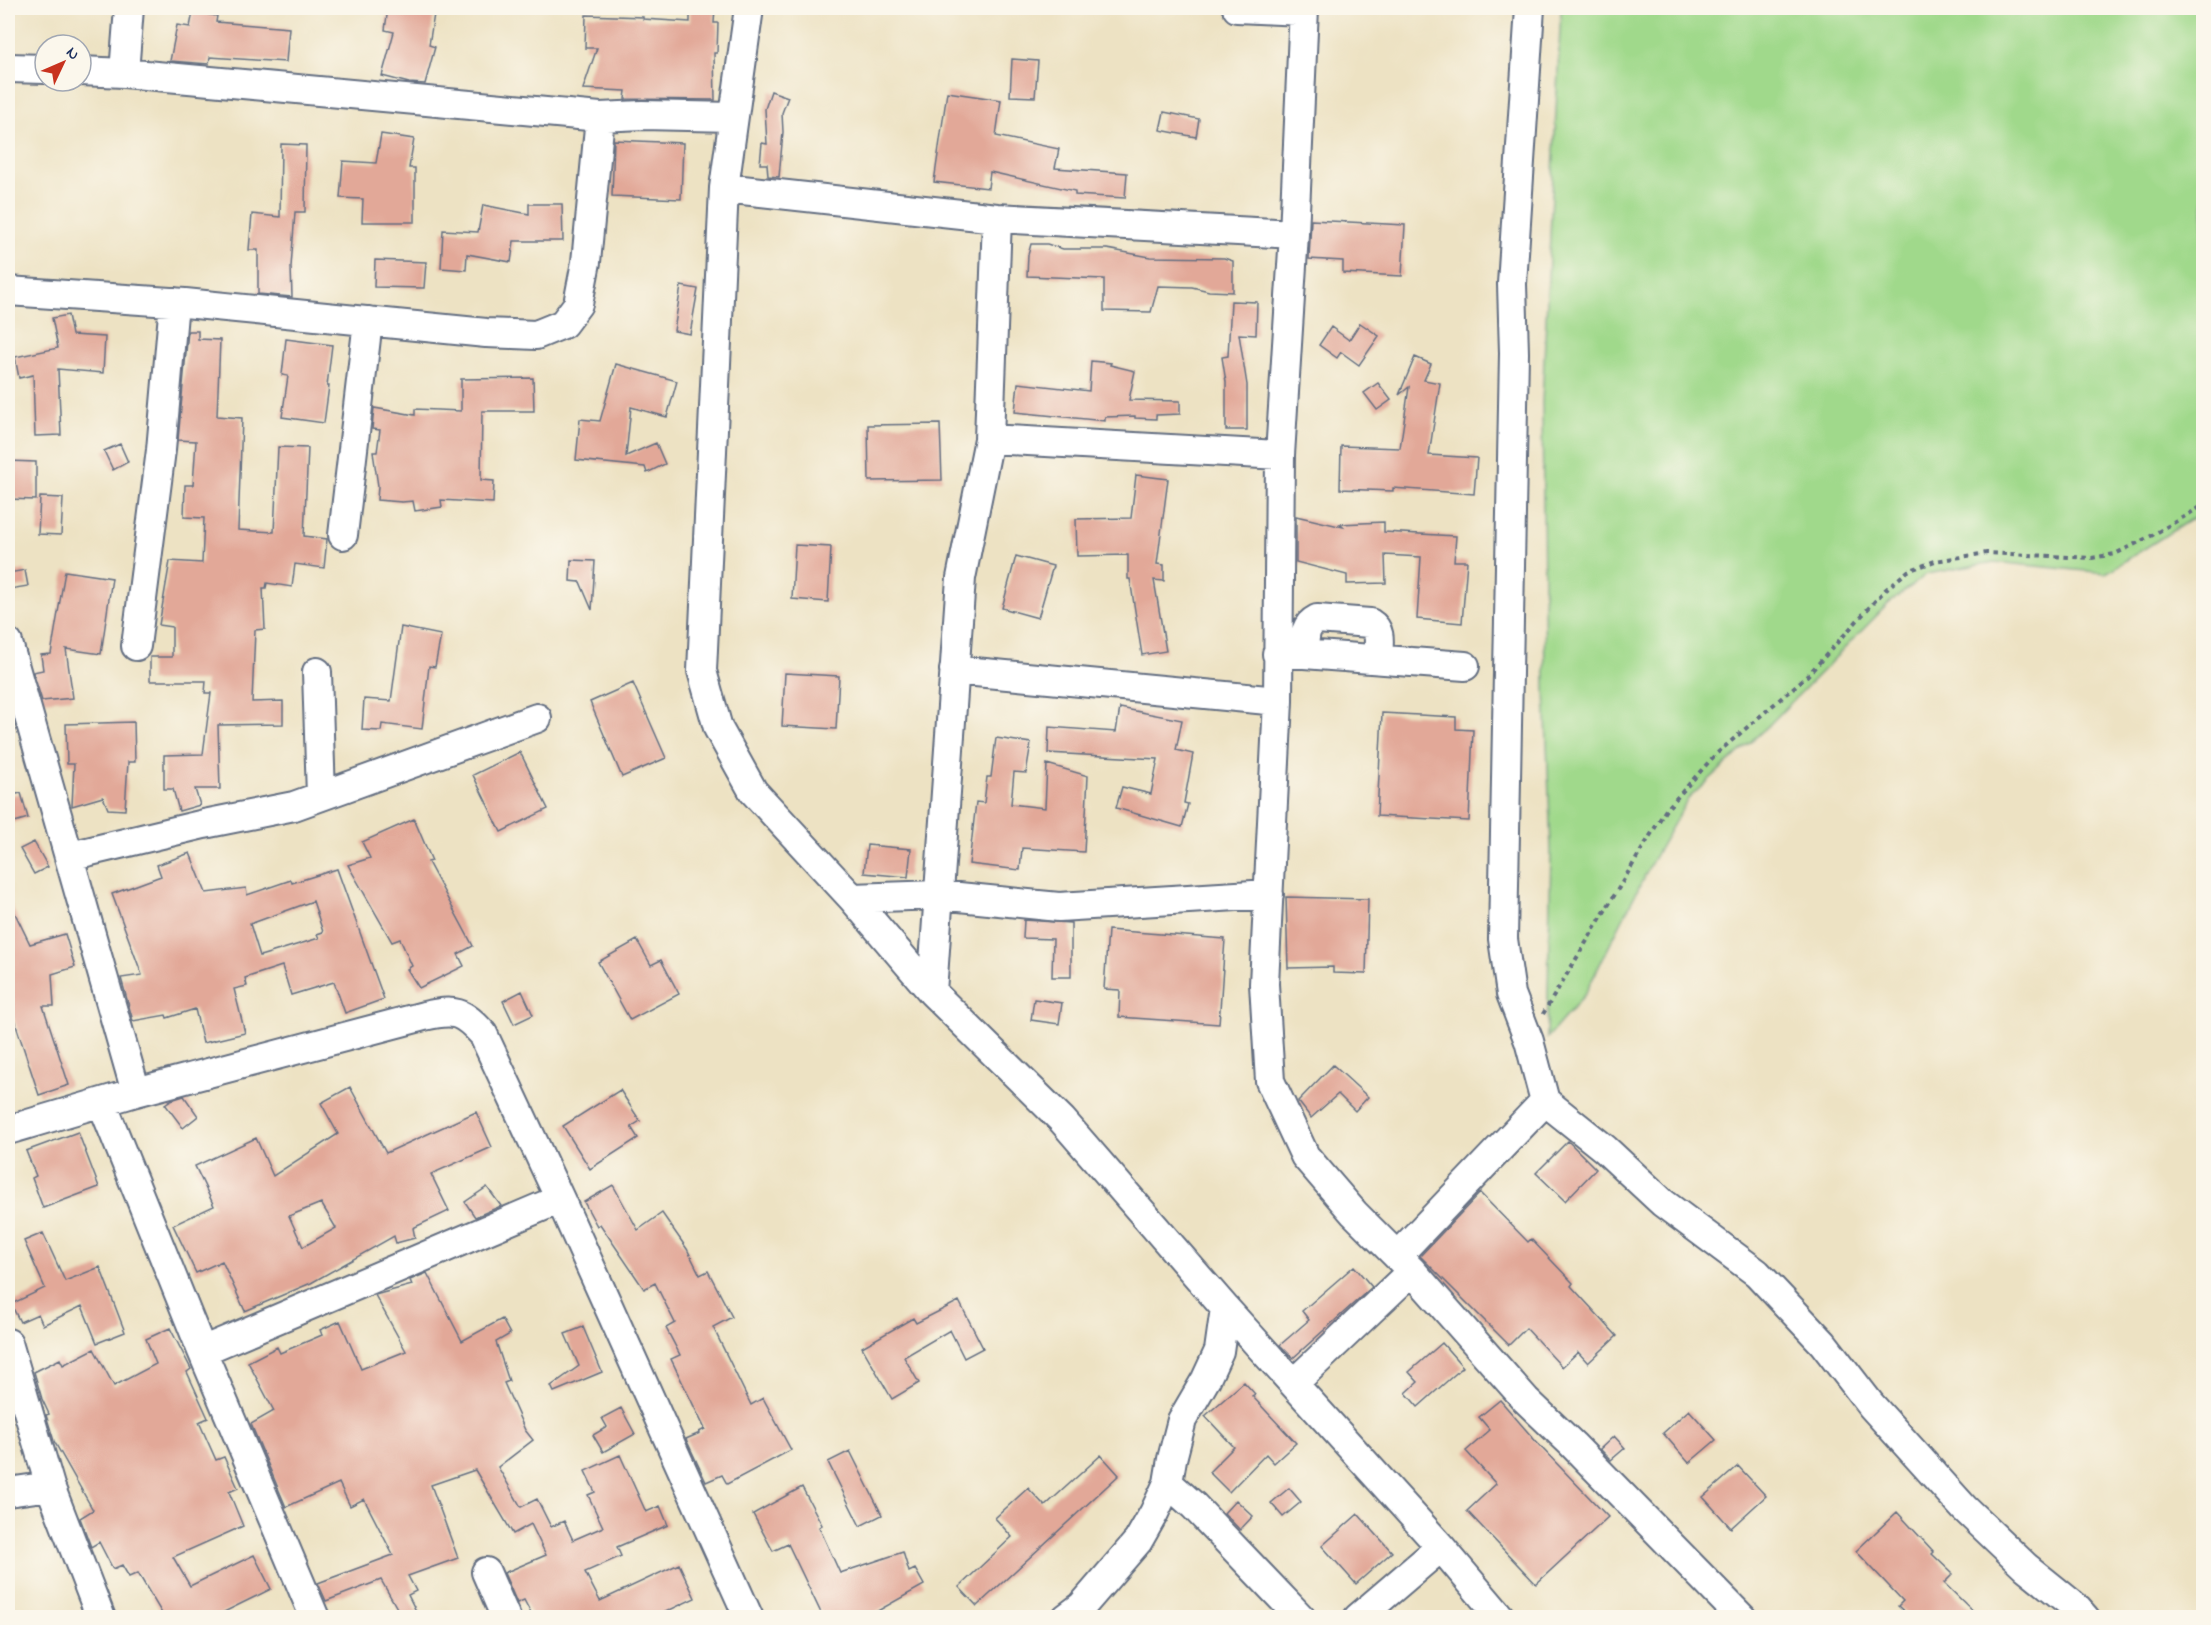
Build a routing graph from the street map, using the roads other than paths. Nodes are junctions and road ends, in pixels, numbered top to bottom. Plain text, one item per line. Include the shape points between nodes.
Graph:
1 (129, 8) edge
2 (749, 8) edge
3 (1237, 8) edge
4 (1530, 8) edge
5 (1304, 9) edge
6 (8, 68) edge
7 (33, 69) edge
8 (93, 72) edge
9 (124, 73) junction
10 (600, 117) junction
11 (733, 117) junction
12 (724, 188) junction
13 (997, 218) junction
14 (1294, 234) junction
15 (8, 291) edge
16 (174, 302) junction
17 (368, 321) junction
18 (989, 439) junction
19 (1280, 456) junction
20 (343, 535) dead end
21 (8, 643) edge
22 (136, 646) dead end
23 (1290, 654) junction
24 (1465, 666) dead end
25 (954, 670) junction
26 (317, 672) dead end
27 (1278, 700) junction
28 (537, 718) dead end
29 (321, 796) junction
30 (70, 856) junction
31 (1269, 894) junction
32 (939, 895) junction
33 (852, 898) junction
34 (932, 993) junction
35 (136, 1092) junction
36 (1545, 1101) junction
37 (102, 1103) junction
38 (8, 1130) edge
39 (560, 1199) junction
40 (1405, 1263) junction
41 (1225, 1308) junction
42 (8, 1342) edge
43 (202, 1351) junction
44 (1294, 1383) junction
45 (1168, 1483) junction
46 (50, 1486) junction
47 (8, 1492) edge
48 (1441, 1547) junction
49 (486, 1572) dead end
50 (1078, 1614) edge
51 (100, 1617) edge
52 (315, 1617) edge
53 (506, 1617) edge
54 (749, 1617) edge
55 (1301, 1617) edge
56 (1358, 1617) edge
57 (1501, 1617) edge
58 (1742, 1617) edge
59 (2086, 1617) edge

1 - 9 street
2 - 11 street
3 - 5 street
4 - 36 street via 1512,285 1514,365 1503,939 1511,994
5 - 14 street
6 - 7 street
8 - 9 street
9 - 10 street
10 - 11 street
10 - 17 street via 586,262 578,304 563,324 536,335
11 - 12 street
12 - 13 street
12 - 33 street via 702,671 718,728 753,791
13 - 14 street
13 - 18 street
14 - 19 street
15 - 16 street
16 - 17 street
16 - 22 street via 159,473
17 - 20 street
18 - 19 street
18 - 25 street via 961,578
19 - 23 street
21 - 30 street
23 - 24 street via 1306,627 1317,619 1370,623 1379,633 1378,659
23 - 27 street
25 - 27 street
25 - 32 street
26 - 29 street
27 - 31 street
28 - 29 street
29 - 30 street via 294,806
30 - 35 street
31 - 32 street via 1059,907
31 - 40 street via 1264,984 1270,1082 1305,1156 1354,1213
32 - 33 street
32 - 34 street
33 - 34 street
34 - 41 street via 1062,1120
35 - 37 street
35 - 39 street via 445,1011 468,1017 483,1034
36 - 40 street
36 - 59 street via 1605,1149 1662,1203 1757,1273 1823,1343 1872,1405 1964,1508
37 - 38 street
37 - 43 street
39 - 43 street
39 - 54 street
40 - 44 street
40 - 58 street via 1526,1400
41 - 44 street
41 - 45 street via 1219,1351 1182,1420
42 - 46 street
43 - 52 street
44 - 48 street
45 - 50 street via 1138,1541
45 - 55 street
46 - 47 street
46 - 51 street
48 - 56 street
48 - 57 street
49 - 53 street

